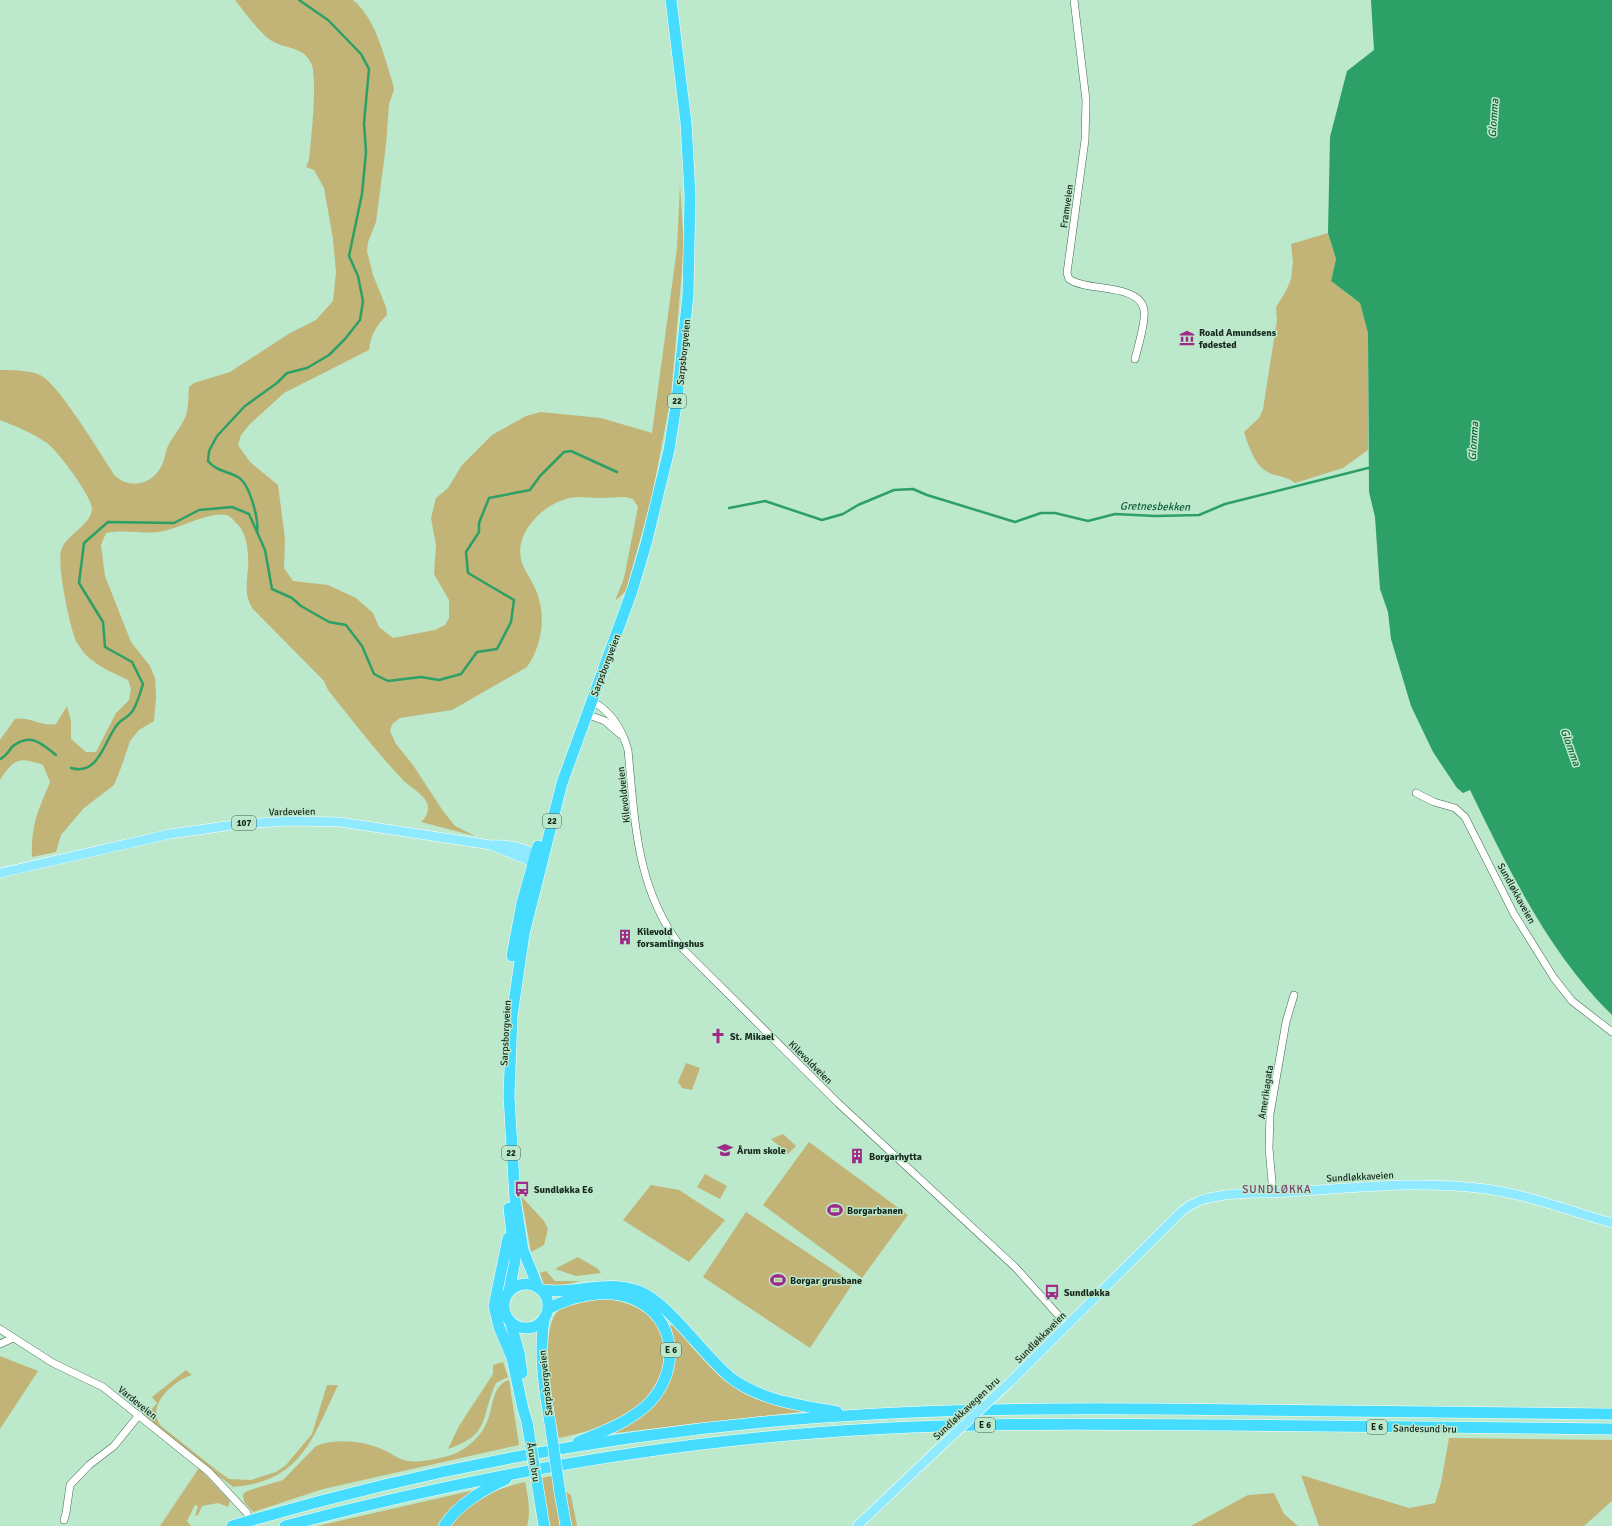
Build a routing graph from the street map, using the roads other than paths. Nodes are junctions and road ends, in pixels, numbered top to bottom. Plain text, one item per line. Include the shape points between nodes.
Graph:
1 (671, 0) edge
2 (1074, 0) edge
3 (1135, 359) dead end
4 (591, 701) junction
5 (586, 714) junction
6 (625, 740) junction
7 (1416, 793) dead end
8 (536, 858) junction
9 (0, 872) edge
10 (1294, 995) dead end
11 (1612, 1032) edge
12 (1273, 1193) junction
13 (509, 1204) junction
14 (1612, 1223) edge
15 (540, 1288) junction
16 (510, 1291) junction
17 (546, 1314) junction
18 (510, 1321) junction
19 (1067, 1324) junction
20 (0, 1330) edge
21 (13, 1338) junction
22 (0, 1344) edge
23 (1010, 1382) joint
24 (1612, 1414) edge
25 (138, 1415) junction
26 (853, 1415) junction
27 (527, 1422) junction
28 (1612, 1429) edge
29 (565, 1449) junction
30 (519, 1473) junction
31 (247, 1513) dead end
32 (64, 1520) dead end
33 (232, 1526) edge
34 (285, 1526) edge
35 (444, 1526) edge
36 (544, 1526) edge
37 (566, 1526) edge
38 (857, 1526) edge

1 - 4 highway, Sarpsborgveien / 22 via 688,159 690,247 684,349 669,450 646,544 632,591
2 - 3 street, Framveien via 1086,100 1085,140 1068,279 1079,284 1130,293 1142,303 1144,311
4 - 5 highway, Sarpsborgveien / 22
4 - 6 street, Kilevoldveien via 610,714
5 - 6 street via 604,721 617,730
5 - 8 highway, Sarpsborgveien / 22
6 - 19 street, Kilevoldveien via 646,882 667,929 681,947 838,1103 1013,1266
7 - 11 street, Sundløkkaveien via 1455,808 1465,817 1514,914 1554,978 1572,1001
8 - 9 main road, Vardeveien / 107 via 519,848 365,824 291,821 240,824 170,834
8 - 13 highway, Sarpsborgveien / 22 via 514,943 505,1021 503,1096
8 - 15 highway, Sarpsborgveien / 22 via 518,962 509,1078 515,1199 523,1250
10 - 12 street, Amerikagata via 1286,1022 1270,1114 1269,1148
12 - 14 main road, Sundløkkaveien via 1358,1186 1438,1185 1478,1188 1522,1196
12 - 19 main road, Sundløkkaveien via 1220,1195 1190,1204
13 - 16 highway, Sarpsborgveien / 22 via 515,1261
13 - 27 highway, 22 via 506,1217 508,1244 494,1306 499,1327 512,1358
15 - 16 highway via 526,1283
15 - 17 highway, 22 via 547,1299
15 - 26 highway, E 6 via 565,1290 609,1286 639,1291 660,1305 722,1370 747,1388 780,1401
16 - 18 highway, 22 via 506,1296 504,1309
17 - 18 highway via 527,1328
17 - 29 highway, E 6 via 558,1303 576,1297 605,1294 631,1298 641,1303 660,1320 670,1342 669,1368 664,1381 649,1403 622,1422
17 - 37 highway, Sarpsborgveien / 22, bridge via 541,1347 542,1370
18 - 27 highway, Sarpsborgveien / 22 via 519,1352
19 - 23 main road, Sundløkkaveien
20 - 21 street, Vardeveien
21 - 22 street
21 - 25 street, Vardeveien via 53,1363 103,1387
23 - 38 main road, Sundløkkavegen bru, bridge
24 - 26 highway, Sandesund bru / E 6 via 1007,1409
25 - 31 street, Vardeveien via 209,1472
25 - 32 street via 114,1446 89,1465 70,1485
26 - 29 highway, E 6 via 729,1426
27 - 36 highway, Årum bru / 22, bridge
28 - 30 highway, Sandesund bru / E 6 via 1142,1424 976,1425 828,1431 677,1447
29 - 33 highway, E 6 via 411,1479
30 - 34 highway, E 6 via 384,1501
30 - 35 highway, E 6 via 474,1497 457,1510

